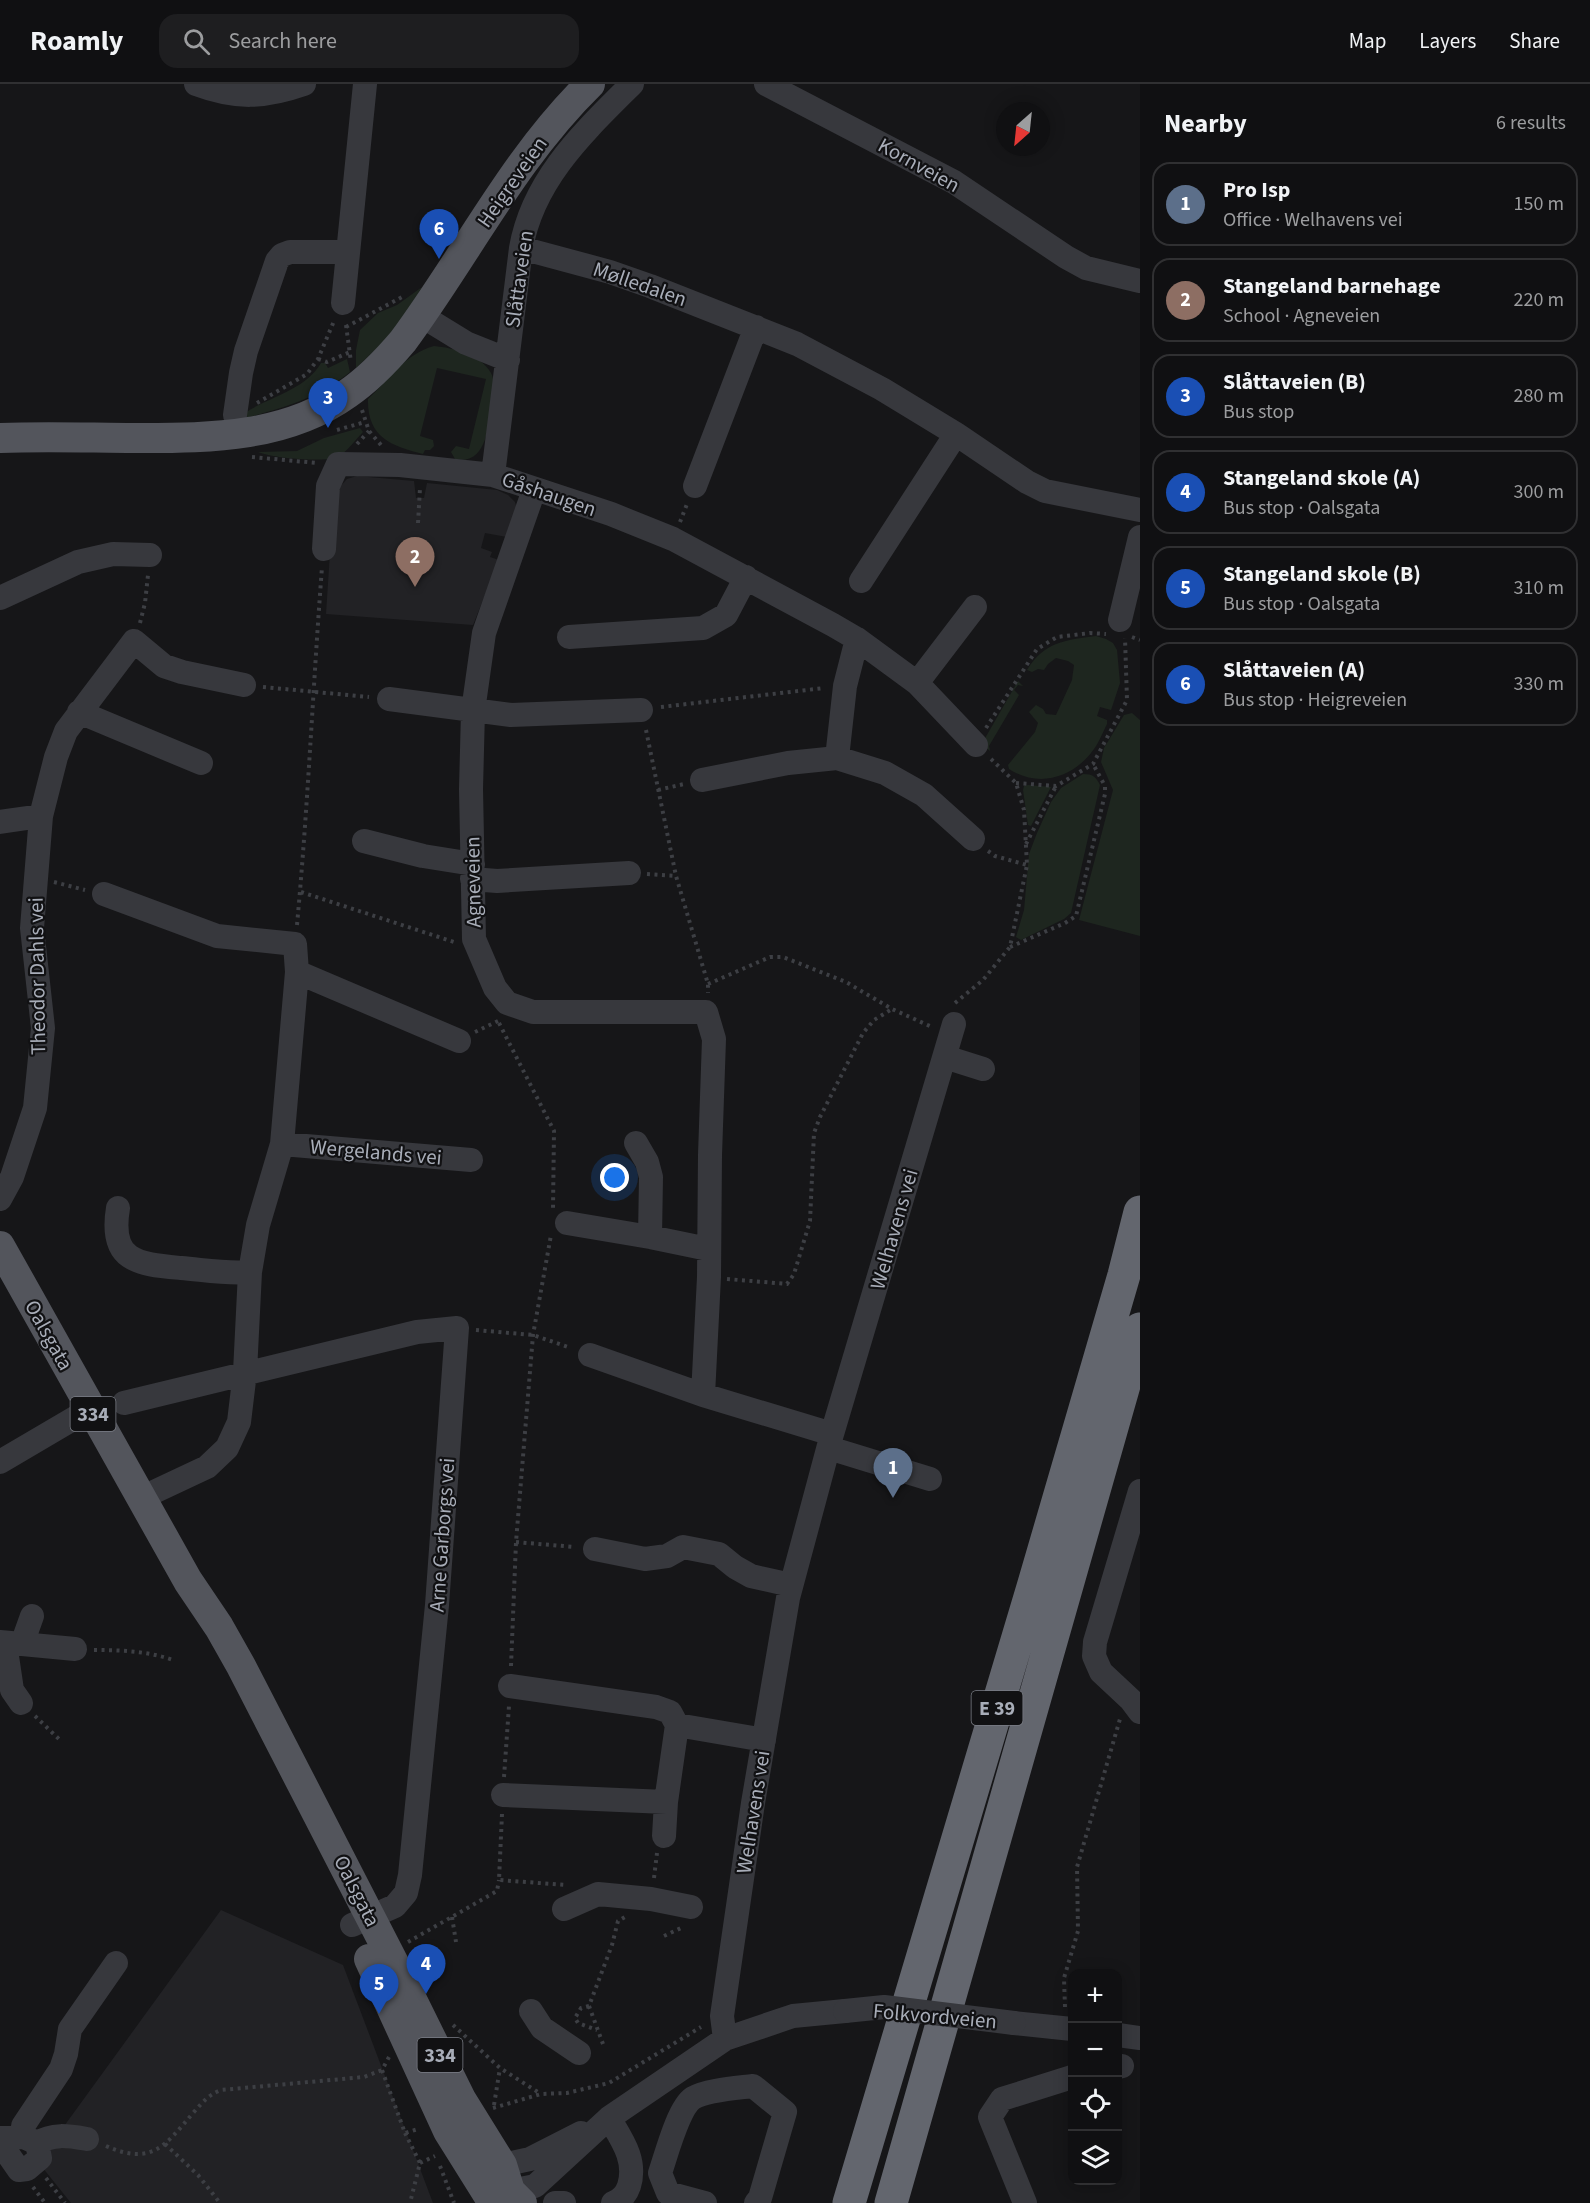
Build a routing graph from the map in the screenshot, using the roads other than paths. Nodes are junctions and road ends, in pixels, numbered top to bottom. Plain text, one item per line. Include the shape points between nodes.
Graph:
1 (196, 84) edge
2 (304, 84) edge
3 (365, 84) edge
4 (590, 84) edge
5 (632, 84) edge
6 (766, 84) edge
7 (521, 248) junction
8 (348, 252) junction
9 (1140, 280) edge
10 (414, 305) junction
11 (345, 315) road end
12 (756, 327) junction
13 (508, 360) junction
14 (235, 415) road end
15 (956, 434) junction
16 (0, 438) edge
17 (493, 474) junction
18 (695, 486) road end
19 (534, 490) junction
20 (1140, 510) edge
21 (1140, 537) edge
22 (324, 549) road end
23 (150, 555) road end
24 (746, 577) junction
25 (861, 581) dead end
26 (0, 598) edge
27 (975, 608) dead end
28 (1123, 628) road end
29 (569, 637) dead end
30 (857, 639) junction
31 (917, 683) junction
32 (244, 685) road end
33 (389, 699) road end
34 (642, 710) road end
35 (473, 711) junction
36 (79, 712) junction
37 (976, 745) road end
38 (837, 758) junction
39 (201, 763) dead end
40 (702, 780) dead end
41 (41, 816) junction
42 (0, 822) edge
43 (973, 839) road end
44 (364, 841) dead end
45 (473, 872) junction
46 (629, 873) road end
47 (104, 894) road end
48 (297, 972) junction
49 (459, 1041) dead end
50 (983, 1069) dead end
51 (636, 1143) dead end
52 (282, 1144) junction
53 (471, 1160) dead end
54 (0, 1199) edge
55 (118, 1208) dead end
56 (1140, 1212) edge
57 (557, 1222) road end
58 (650, 1237) junction
59 (0, 1246) edge
60 (708, 1249) junction
61 (250, 1272) junction
62 (1140, 1329) edge
63 (590, 1355) road end
64 (245, 1372) junction
65 (703, 1395) junction
66 (124, 1403) dead end
67 (90, 1409) junction
68 (831, 1441) junction
69 (0, 1462) edge
70 (930, 1479) dead end
71 (1140, 1491) edge
72 (141, 1498) junction
73 (595, 1549) road end
74 (791, 1585) junction
75 (32, 1616) dead end
76 (9, 1643) edge
77 (75, 1649) road end
78 (510, 1686) road end
79 (1137, 1701) edge
80 (21, 1703) road end
81 (677, 1725) junction
82 (764, 1740) junction
83 (503, 1795) dead end
84 (666, 1802) junction
85 (664, 1836) dead end
86 (691, 1907) dead end
87 (564, 1909) dead end
88 (362, 1922) junction
89 (116, 1963) dead end
90 (531, 2011) dead end
91 (1068, 2030) edge
92 (1122, 2036) edge
93 (1140, 2038) edge
94 (725, 2039) junction
95 (579, 2053) dead end
96 (1068, 2078) edge
97 (609, 2118) junction
98 (0, 2138) edge
99 (87, 2139) road end
100 (31, 2140) junction
101 (0, 2143) edge
102 (633, 2165) junction
103 (660, 2174) junction
104 (501, 2189) edge
105 (617, 2202) edge
106 (555, 2203) edge
107 (564, 2203) edge
108 (705, 2203) edge
109 (756, 2203) edge
110 (849, 2203) edge
111 (891, 2203) edge
112 (1025, 2203) edge

1 - 2 street via 229,94 256,95
3 - 8 street
4 - 10 main road, Heigreveien via 549,130
5 - 7 street, Slåttaveien via 578,139 549,178 528,216
6 - 9 street, Kornveien via 954,182 1086,268
7 - 12 street, Mølledalen via 610,272
7 - 13 street, Slåttaveien
8 - 11 street
8 - 14 street via 290,252 277,261 246,351
10 - 13 street via 466,343
10 - 16 main road, Heigreveien via 384,363 345,396 266,430 202,437
12 - 15 street, Mølledalen via 882,389
12 - 18 street
13 - 17 street, Slåttaveien
15 - 20 street, Mølledalen via 1045,491
15 - 25 street
17 - 19 street, Gåshaugen
17 - 22 street, Gåshaugen via 338,464 328,486
19 - 24 street, Gåshaugen via 673,539
19 - 35 street, Agneveien via 484,633
21 - 28 street
23 - 26 street via 114,554 78,562
24 - 29 street via 726,615 704,628
24 - 30 street, Gåshaugen
27 - 31 street
30 - 31 street, Gåshaugen
30 - 38 street via 845,686
31 - 37 street, Gåshaugen
32 - 36 street, Theodor Dahls vei via 164,666 134,641
33 - 35 street
34 - 35 street via 511,715
35 - 45 street, Agneveien
36 - 39 street
36 - 41 street, Theodor Dahls vei via 56,757
38 - 40 street
38 - 43 street via 885,773 924,795
41 - 42 street
41 - 54 street, Theodor Dahls vei via 32,928 43,1028 35,1108 12,1177
44 - 45 street
45 - 46 street via 497,881
45 - 60 street, Agneveien via 474,939 495,988 507,1003 532,1012 706,1012 714,1039
47 - 48 street, Wergelands vei via 217,936 295,944
48 - 49 street
48 - 52 street, Wergelands vei
50 - 68 street, Welhavens vei via 945,1028
51 - 58 street via 651,1178
52 - 53 street, Wergelands vei
52 - 61 street, Wergelands vei via 261,1215
55 - 61 street via 118,1242 136,1261 227,1274
56 - 110 highway, E 39 via 1034,1587
57 - 58 street
58 - 60 street
59 - 67 main road, Oalsgata / 334
60 - 65 street
61 - 64 street, Wergelands vei
62 - 111 highway, E 39
63 - 65 street
64 - 66 street
64 - 72 street, Wergelands vei via 239,1422 227,1448 207,1467
64 - 88 street, Arne Garborgs vei via 417,1332 457,1329 437,1605 410,1875 406,1893 395,1906
65 - 68 street
67 - 69 street
67 - 72 main road, Oalsgata / 334
68 - 70 street
68 - 74 street, Welhavens vei
71 - 79 street via 1095,1641 1094,1656 1101,1672
72 - 88 main road, Oalsgata / 334 via 241,1666
73 - 74 street via 645,1559 667,1556 683,1547 719,1554 751,1576
74 - 82 street, Welhavens vei
75 - 76 street
76 - 77 street
76 - 80 street via 12,1690
78 - 81 street via 656,1707 670,1712
81 - 82 street
81 - 84 street
82 - 94 street, Welhavens vei via 722,2016
83 - 84 street
84 - 85 street
86 - 87 street via 598,1894
88 - 104 main road, Oalsgata / 334 via 461,2098
89 - 100 street via 70,2029 65,2060 23,2126
90 - 95 street via 542,2028
91 - 94 street, Folkvordveien, bridge via 884,2007 793,2016
92 - 93 street
94 - 97 street, Folkvordveien
96 - 112 street via 1002,2099 990,2117
97 - 102 street
97 - 104 street, Folkvordveien via 535,2186
98 - 100 street
99 - 100 street via 65,2135
100 - 101 street via 40,2158 27,2169 19,2170
102 - 103 street
102 - 105 street via 630,2184
103 - 108 street via 668,2193
103 - 109 street via 683,2110 693,2098 726,2088 753,2086 784,2112
106 - 107 street

